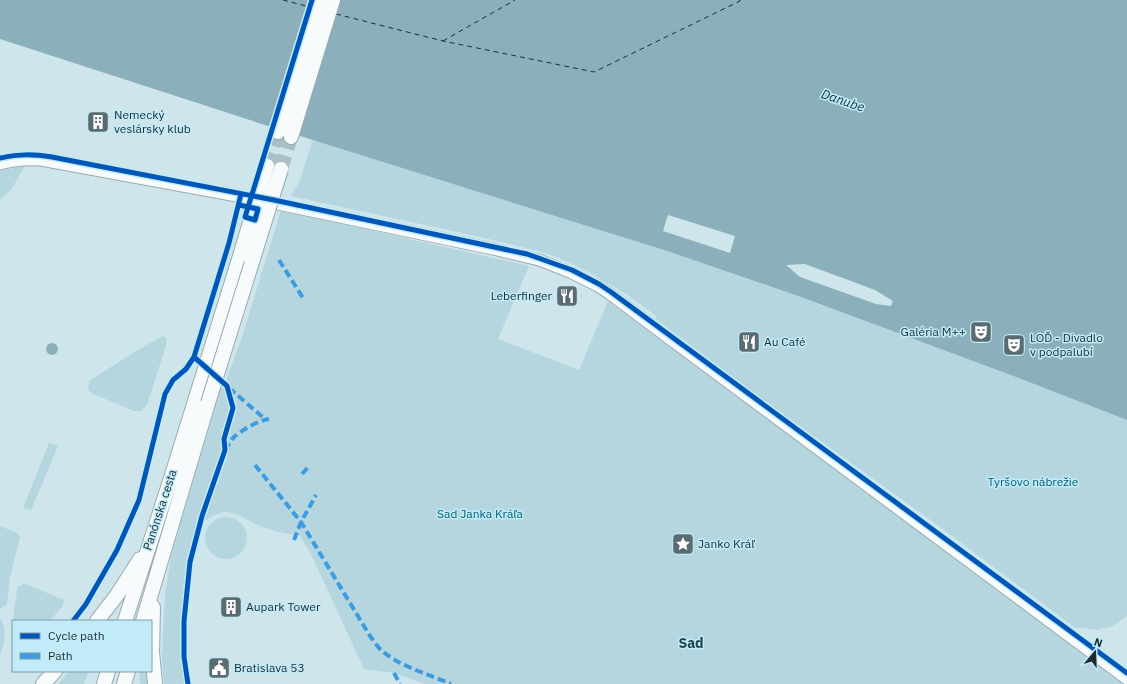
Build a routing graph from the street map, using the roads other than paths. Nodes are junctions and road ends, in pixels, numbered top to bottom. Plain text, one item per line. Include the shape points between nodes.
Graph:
1 (319, 0) edge
2 (333, 0) edge
3 (0, 164) edge
4 (274, 168) tunnel mouth
5 (248, 198) dead end
6 (278, 204) dead end
7 (202, 401) junction
8 (150, 544) junction
9 (155, 579) junction
10 (98, 620) edge
11 (124, 620) edge
12 (143, 620) edge
13 (54, 672) edge
14 (108, 672) edge
15 (128, 672) edge
16 (1127, 679) edge
17 (43, 684) edge
18 (104, 684) edge
19 (124, 684) edge
20 (155, 684) edge

1 - 2 main road via 284,134
3 - 5 street via 16,160 41,160
4 - 7 main road, bridge
6 - 16 street via 527,257 572,273 598,286
7 - 8 main road, Panónska cesta
7 - 9 main road, Panónska cesta
8 - 10 main road
8 - 11 main road, Panónska cesta
9 - 12 main road, Panónska cesta
9 - 20 main road via 152,640
13 - 17 main road
14 - 18 main road
15 - 19 main road

